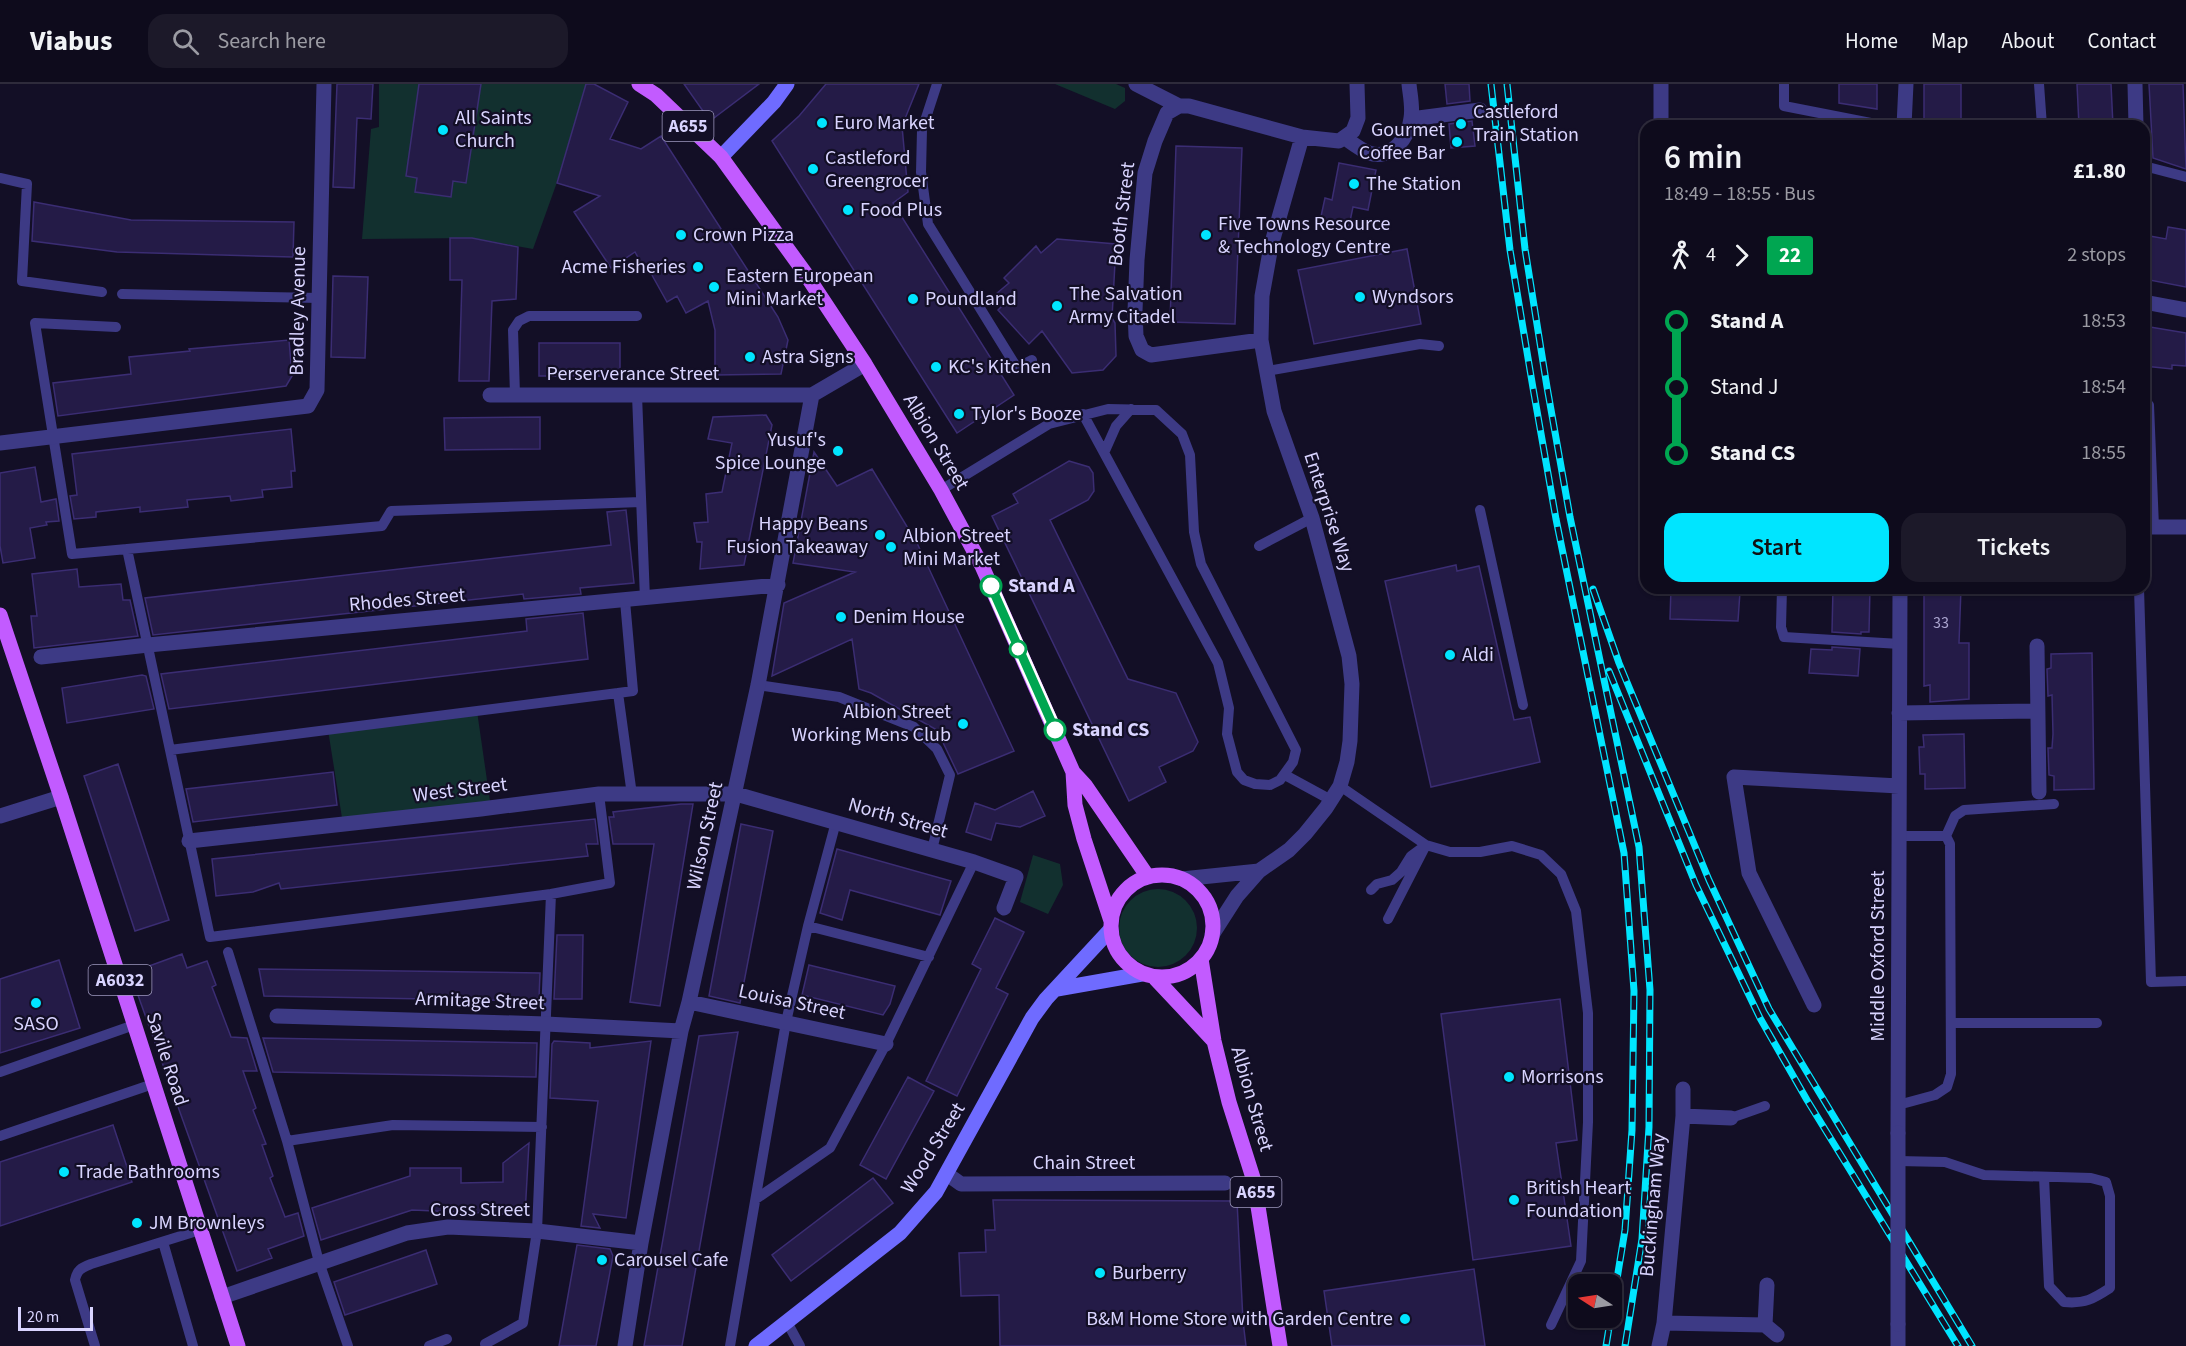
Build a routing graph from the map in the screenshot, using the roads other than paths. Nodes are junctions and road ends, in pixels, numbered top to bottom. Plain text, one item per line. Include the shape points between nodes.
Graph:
1 (324, 84) edge
2 (639, 84) edge
3 (787, 84) edge
4 (937, 84) edge
5 (1136, 84) edge
6 (1357, 84) edge
7 (1409, 84) edge
8 (1661, 84) edge
9 (1784, 84) edge
10 (1906, 84) edge
11 (2039, 84) edge
12 (2135, 84) edge
13 (1179, 106) junction
14 (1480, 110) dead end
15 (1411, 119) junction
16 (1661, 120) edge
17 (1855, 120) edge
18 (1904, 120) edge
19 (2042, 120) edge
20 (2136, 120) edge
21 (1302, 137) junction
22 (1342, 139) junction
23 (721, 157) junction
24 (2150, 168) edge
25 (2186, 177) edge
26 (0, 178) edge
27 (102, 292) dead end
28 (122, 294) dead end
29 (320, 298) junction
30 (2150, 303) edge
31 (2186, 310) edge
32 (638, 316) dead end
33 (116, 327) dead end
34 (1261, 340) junction
35 (1440, 346) dead end
36 (1032, 360) dead end
37 (865, 364) junction
38 (1267, 371) junction
39 (490, 395) dead end
40 (515, 395) junction
41 (637, 395) junction
42 (812, 395) junction
43 (1134, 408) junction
44 (1083, 414) junction
45 (53, 436) junction
46 (0, 443) edge
47 (1104, 453) junction
48 (941, 490) junction
49 (641, 502) junction
50 (1480, 510) dead end
51 (1311, 518) junction
52 (2150, 527) edge
53 (2186, 527) edge
54 (1259, 546) dead end
55 (127, 549) junction
56 (778, 585) junction
57 (1782, 594) edge
58 (1900, 594) edge
59 (2139, 594) edge
60 (645, 598) junction
61 (625, 601) junction
62 (0, 615) edge
63 (4, 640) edge
64 (1900, 644) junction
65 (148, 645) junction
66 (2037, 646) dead end
67 (41, 657) dead end
68 (758, 685) junction
69 (618, 693) junction
70 (1524, 705) dead end
71 (2037, 711) junction
72 (1899, 713) junction
73 (170, 750) junction
74 (1073, 772) junction
75 (1285, 775) junction
76 (1340, 786) junction
77 (1899, 786) junction
78 (2039, 792) dead end
79 (599, 794) junction
80 (736, 794) junction
81 (632, 795) junction
82 (61, 797) junction
83 (1331, 800) junction
84 (2054, 804) dead end
85 (0, 816) edge
86 (836, 822) junction
87 (1900, 836) junction
88 (1946, 837) junction
89 (189, 841) junction
90 (1426, 845) junction
91 (932, 850) junction
92 (974, 862) junction
93 (1259, 871) junction
94 (1148, 877) junction
95 (1182, 879) junction
96 (1371, 890) dead end
97 (551, 894) junction
98 (1004, 908) dead end
99 (1388, 919) dead end
100 (808, 926) junction
101 (1111, 926) junction
102 (1212, 935) junction
103 (228, 952) dead end
104 (929, 957) junction
105 (1201, 959) junction
106 (1148, 975) junction
107 (2186, 981) edge
108 (1057, 989) junction
109 (689, 1002) junction
110 (1814, 1005) dead end
111 (277, 1016) dead end
112 (786, 1022) junction
113 (1951, 1023) junction
114 (2097, 1023) dead end
115 (546, 1024) junction
116 (135, 1025) junction
117 (681, 1031) junction
118 (1214, 1041) junction
119 (886, 1044) junction
120 (0, 1072) edge
121 (153, 1084) junction
122 (1683, 1089) dead end
123 (1898, 1105) junction
124 (1765, 1106) dead end
125 (1683, 1116) junction
126 (1731, 1118) joint
127 (542, 1127) junction
128 (0, 1136) edge
129 (287, 1141) junction
130 (1898, 1161) junction
131 (947, 1174) junction
132 (2044, 1177) junction
133 (1225, 1183) dead end
134 (756, 1199) junction
135 (200, 1230) junction
136 (537, 1231) junction
137 (163, 1242) junction
138 (642, 1243) junction
139 (319, 1262) junction
140 (1767, 1285) dead end
141 (222, 1298) junction
142 (787, 1322) junction
143 (1664, 1323) junction
144 (1765, 1325) junction
145 (1551, 1326) dead end
146 (1777, 1335) dead end
147 (447, 1339) dead end
148 (485, 1344) dead end
149 (95, 1346) edge
150 (194, 1346) edge
151 (238, 1346) edge
152 (348, 1346) edge
153 (429, 1346) edge
154 (625, 1346) edge
155 (730, 1346) edge
156 (756, 1346) edge
157 (800, 1346) edge
158 (1280, 1346) edge
159 (1659, 1346) edge
160 (1898, 1346) edge

1 - 29 street, Bradley Avenue
2 - 23 main road, A655 via 656,95
3 - 23 street
4 - 36 lane via 922,130 921,172 928,224 1017,368
5 - 13 street
6 - 22 street via 1358,118 1353,131
7 - 15 street
8 - 16 street
9 - 17 lane via 1784,106
10 - 18 street
11 - 19 lane
12 - 20 street
13 - 21 street
13 - 34 street, Booth Street via 1167,113 1145,173 1137,260 1136,336 1142,350 1151,355
14 - 15 street
15 - 22 street via 1404,137 1390,152 1381,155
21 - 22 street
21 - 34 street, Enterprise Way via 1271,246 1262,296
23 - 37 main road, Albion Street / A655
24 - 25 lane
26 - 27 lane via 27,184 22,281
28 - 29 lane
29 - 45 street, Bradley Avenue via 318,390 308,406
30 - 31 street
32 - 40 lane via 529,316 519,321 513,330
33 - 45 lane via 35,323
34 - 38 street, Enterprise Way
35 - 38 lane via 1420,344
37 - 42 street
37 - 48 main road, Albion Street / A655
38 - 51 street, Enterprise Way via 1277,421
39 - 40 street, Perserverance Street
40 - 41 street, Perserverance Street
41 - 42 street, Perserverance Street
41 - 49 lane
42 - 56 street, Wilson Street
43 - 44 lane
43 - 47 lane via 1116,426
43 - 75 lane via 1156,410 1182,435 1190,455 1194,532 1201,564 1296,750
44 - 47 lane
44 - 48 lane via 1048,424
45 - 46 street, Bradley Avenue
45 - 55 lane via 72,554
47 - 75 lane via 1218,663 1229,708 1227,734 1237,772 1244,780 1270,785
48 - 74 main road, Albion Street / A655 via 982,566
49 - 55 lane via 391,511 382,526
49 - 60 lane
50 - 70 lane
51 - 54 lane
51 - 76 street, Enterprise Way via 1349,656 1350,741
52 - 53 street
55 - 65 lane
56 - 60 street, Rhodes Street
56 - 68 street, Wilson Street
57 - 64 lane via 1784,637
58 - 64 street, Middle Oxford Street
59 - 107 lane via 2151,982
60 - 61 street, Rhodes Street
61 - 65 street, Rhodes Street
61 - 69 lane via 633,691
62 - 63 main road, Savile Road / A6032
63 - 82 main road, Savile Road / A6032
64 - 72 street, Middle Oxford Street
65 - 67 street, Rhodes Street
65 - 73 lane
66 - 71 street
68 - 80 street, Wilson Street
68 - 91 lane via 839,697 914,727 937,749 950,775
69 - 73 lane
69 - 81 lane
71 - 72 street
71 - 78 street
72 - 77 street, Middle Oxford Street
73 - 89 lane
74 - 94 main road, Albion Street / A655
74 - 101 main road, Albion Street / A655 via 1084,839
75 - 83 lane
76 - 83 street, Enterprise Way
76 - 90 lane
77 - 87 street, Middle Oxford Street
77 - 110 street via 1734,777 1749,873
79 - 81 street, West Street
79 - 89 street, West Street
79 - 97 lane via 610,883
80 - 81 street, West Street
80 - 86 street, North Street
80 - 109 street, Wilson Street
82 - 85 street
82 - 116 main road, Savile Road / A6032
83 - 93 street, Enterprise Way via 1289,850
84 - 88 lane via 1964,810 1955,816
86 - 91 street, North Street
86 - 100 lane
87 - 88 lane
87 - 123 street, Middle Oxford Street
88 - 113 lane via 1950,844
89 - 97 lane via 210,937
90 - 96 lane via 1411,856 1392,880
90 - 99 lane
90 - 145 lane via 1450,852 1512,846 1541,855 1562,874 1576,911 1588,1013 1588,1122 1581,1261
91 - 92 street, North Street
92 - 98 street, North Street via 1016,877
92 - 104 lane
93 - 95 street, Enterprise Way
93 - 102 street, Enterprise Way
94 - 95 main road
94 - 101 main road via 1129,886 1118,899
95 - 102 main road via 1202,894 1210,908
97 - 115 lane
100 - 104 lane
100 - 112 lane
101 - 106 main road via 1120,957 1130,967
101 - 108 street, Wood Street
102 - 105 main road
103 - 129 lane
104 - 119 lane
105 - 106 main road via 1172,976
105 - 118 main road, A655
106 - 108 street
106 - 118 main road, A655
108 - 131 street, Wood Street via 1032,1018
109 - 112 street, Louisa Street
109 - 117 street, Wilson Street
111 - 115 street, Armitage Street
112 - 119 street, Louisa Street
112 - 134 lane
113 - 114 lane
113 - 123 lane via 1951,1074 1947,1087 1935,1095
115 - 117 street, Armitage Street
115 - 127 lane
116 - 120 lane
116 - 121 main road, Savile Road / A6032
117 - 138 street, Wilson Street
118 - 158 main road, Albion Street / A655 via 1254,1181
119 - 134 lane via 830,1148
121 - 128 lane
121 - 135 main road, Savile Road / A6032
122 - 125 street
123 - 130 street, Middle Oxford Street, bridge
124 - 126 lane
125 - 126 street, Buckingham Way
125 - 143 street, Buckingham Way
127 - 129 lane via 393,1125
127 - 136 lane
129 - 139 lane
130 - 132 lane via 1945,1162 1984,1175
130 - 160 street, Middle Oxford Street, bridge
131 - 133 street, Chain Street via 960,1184
131 - 142 street, Wood Street via 900,1233
132 - 132 lane via 2106,1182 2110,1196 2110,1288 2081,1303 2064,1302 2049,1286
134 - 155 lane
135 - 137 lane
135 - 141 main road, Savile Road / A6032
136 - 138 street, Cross Street
136 - 139 street, Cross Street via 448,1227 407,1233
136 - 148 lane via 523,1323
137 - 149 lane via 91,1264 76,1273
137 - 150 lane
138 - 154 street, Wilson Street
139 - 141 street, Cross Street
139 - 152 lane
140 - 144 street
141 - 151 main road, Savile Road / A6032
142 - 156 street, Wood Street
142 - 157 lane
143 - 144 street
143 - 159 street, Buckingham Way
144 - 146 street
147 - 153 lane

